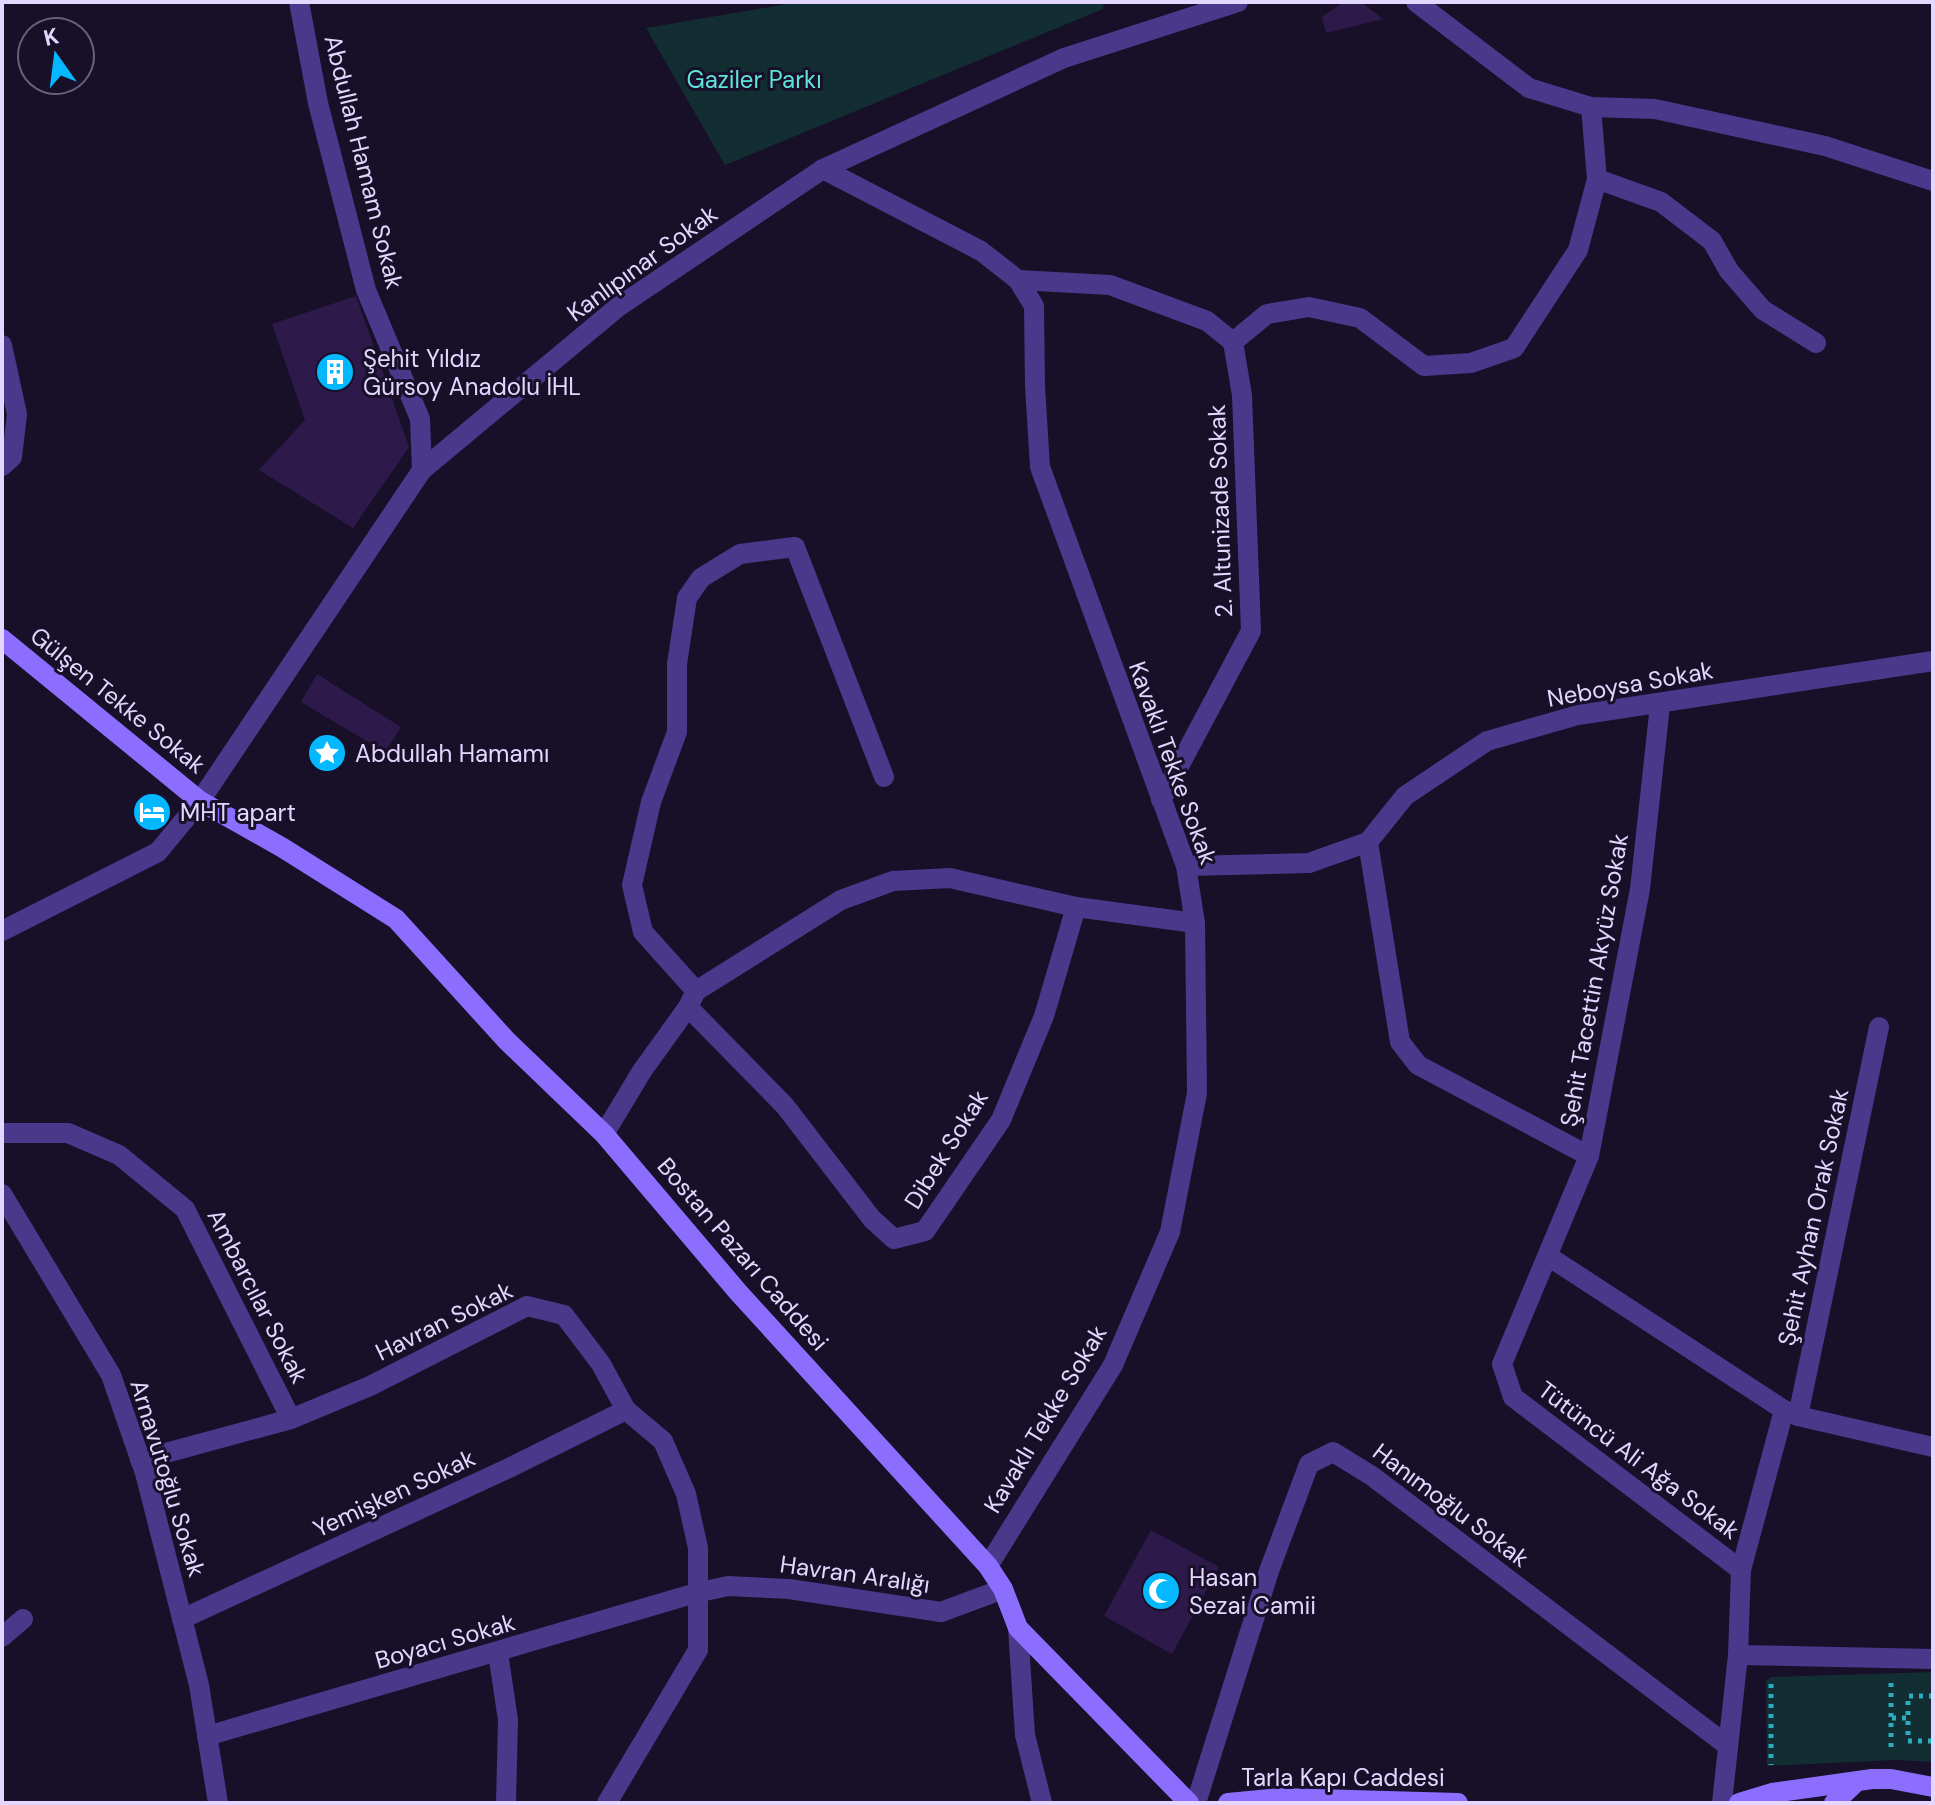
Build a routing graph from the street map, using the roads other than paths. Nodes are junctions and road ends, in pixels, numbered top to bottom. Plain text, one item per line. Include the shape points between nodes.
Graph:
1 (299, 2) edge
2 (1238, 2) edge
3 (1416, 2) edge
4 (1591, 107) junction
5 (823, 169) junction
6 (1597, 179) junction
7 (1933, 181) edge
8 (1018, 280) junction
9 (1233, 342) junction
10 (1816, 343) dead end
11 (2, 345) edge
12 (2, 466) edge
13 (422, 470) junction
14 (2, 639) edge
15 (1933, 661) edge
16 (1660, 705) junction
17 (884, 777) dead end
18 (1161, 800) junction
19 (200, 801) junction
20 (1368, 842) junction
21 (1186, 866) junction
22 (1076, 907) junction
23 (1195, 923) junction
24 (2, 931) edge
25 (692, 999) junction
26 (1879, 1027) dead end
27 (2, 1133) edge
28 (604, 1134) junction
29 (1589, 1156) junction
30 (2, 1194) edge
31 (1548, 1256) junction
32 (626, 1410) junction
33 (1791, 1413) junction
34 (291, 1419) junction
35 (1933, 1447) edge
36 (140, 1460) junction
37 (988, 1566) junction
38 (1741, 1570) junction
39 (1003, 1589) junction
40 (696, 1593) junction
41 (23, 1619) dead end
42 (182, 1619) junction
43 (1018, 1628) junction
44 (2, 1637) edge
45 (498, 1653) junction
46 (1738, 1655) junction
47 (1933, 1659) edge
48 (207, 1736) junction
49 (1728, 1746) junction
50 (1854, 1784) junction
51 (1908, 1784) junction
52 (1933, 1787) edge
53 (218, 1803) edge
54 (506, 1803) edge
55 (607, 1803) edge
56 (1042, 1803) edge
57 (1189, 1803) edge
58 (1196, 1803) edge
59 (1228, 1803) edge
60 (1458, 1803) edge
61 (1722, 1803) edge
62 (1739, 1803) edge
63 (1834, 1803) edge
64 (1929, 1803) edge

1 - 13 street, Abdullah Hamam Sokak via 318,103 366,290 420,419
2 - 5 street, Kanlıpınar Sokak via 1064,58
3 - 4 street via 1529,88
4 - 6 street
4 - 7 street via 1655,109 1825,146
5 - 8 street via 981,251
5 - 13 street, Kanlıpınar Sokak via 618,307
6 - 9 street via 1578,250 1514,348 1471,363 1424,366 1360,318 1309,307 1267,314
6 - 10 street via 1661,202 1712,241 1729,271 1763,310
8 - 9 street via 1110,285 1207,321
8 - 18 street, Kavaklı Tekke Sokak via 1034,306 1040,467
9 - 18 street, 2. Altunizade Sokak via 1242,395 1251,631
11 - 12 street via 17,414 12,457
13 - 19 street, Kanlıpınar Sokak
14 - 19 street, Gülşen Tekke Sokak
15 - 16 street, Neboysa Sokak
16 - 20 street, Neboysa Sokak via 1578,715 1487,741 1405,796
16 - 29 street, Şehit Tacettin Akyüz Sokak via 1640,889
17 - 25 street via 795,547 740,554 701,578 687,598 677,664 677,732 651,802 632,885 643,932
18 - 21 street, Kavaklı Tekke Sokak
19 - 24 street, Kanlıpınar Sokak via 158,852
19 - 28 street, Bostan Pazarı Caddesi via 396,919 507,1041
20 - 21 street via 1309,863
20 - 29 street via 1400,1042 1418,1065
21 - 23 street, Kavaklı Tekke Sokak
22 - 23 street
22 - 25 street via 950,878 893,881 841,900
22 - 25 street, Dibek Sokak via 1044,1016 1001,1120 925,1231 894,1239
23 - 37 street, Kavaklı Tekke Sokak via 1197,1093 1170,1232 1113,1365
25 - 28 street
26 - 33 street, Şehit Ayhan Orak Sokak
27 - 34 street, Ambarcılar Sokak via 68,1133 119,1155 185,1209
28 - 37 street, Bostan Pazarı Caddesi via 738,1292
29 - 31 street, Şehit Tacettin Akyüz Sokak
30 - 36 street, Arnavutoğlu Sokak via 111,1375
31 - 33 street
31 - 38 street, Tütüncü Ali Ağa Sokak via 1502,1364 1513,1397
32 - 34 street, Havran Sokak via 601,1364 564,1315 527,1306 370,1386
32 - 40 street, Havran Sokak via 663,1441 686,1494 698,1548
32 - 42 street, Yemişken Sokak
33 - 35 street
33 - 38 street, Şehit Ayhan Orak Sokak
34 - 36 street, Havran Sokak
36 - 42 street, Arnavutoğlu Sokak
37 - 39 street, Bostan Pazarı Caddesi
38 - 46 street, Şehit Ayhan Orak Sokak
39 - 40 street, Havran Aralığı via 941,1612 789,1589 728,1586
39 - 43 street, Bostan Pazarı Caddesi
40 - 45 street, Boyacı Sokak
40 - 55 street, Havran Sokak via 698,1650
41 - 44 street
42 - 48 street, Arnavutoğlu Sokak
43 - 56 street via 1025,1735
43 - 57 street, Bostan Pazarı Caddesi
45 - 48 street, Boyacı Sokak
45 - 54 street via 508,1720
46 - 47 street
46 - 49 street, Şehit Ayhan Orak Sokak
48 - 53 street, Arnavutoğlu Sokak
49 - 58 street, Hanımoğlu Sokak via 1372,1476 1333,1452 1309,1464 1269,1571
49 - 61 street, Şehit Ayhan Orak Sokak
50 - 51 street via 1891,1779
50 - 62 street via 1785,1791
50 - 63 street
51 - 52 street
51 - 64 street
59 - 60 street, Tarla Kapı Caddesi via 1280,1798

